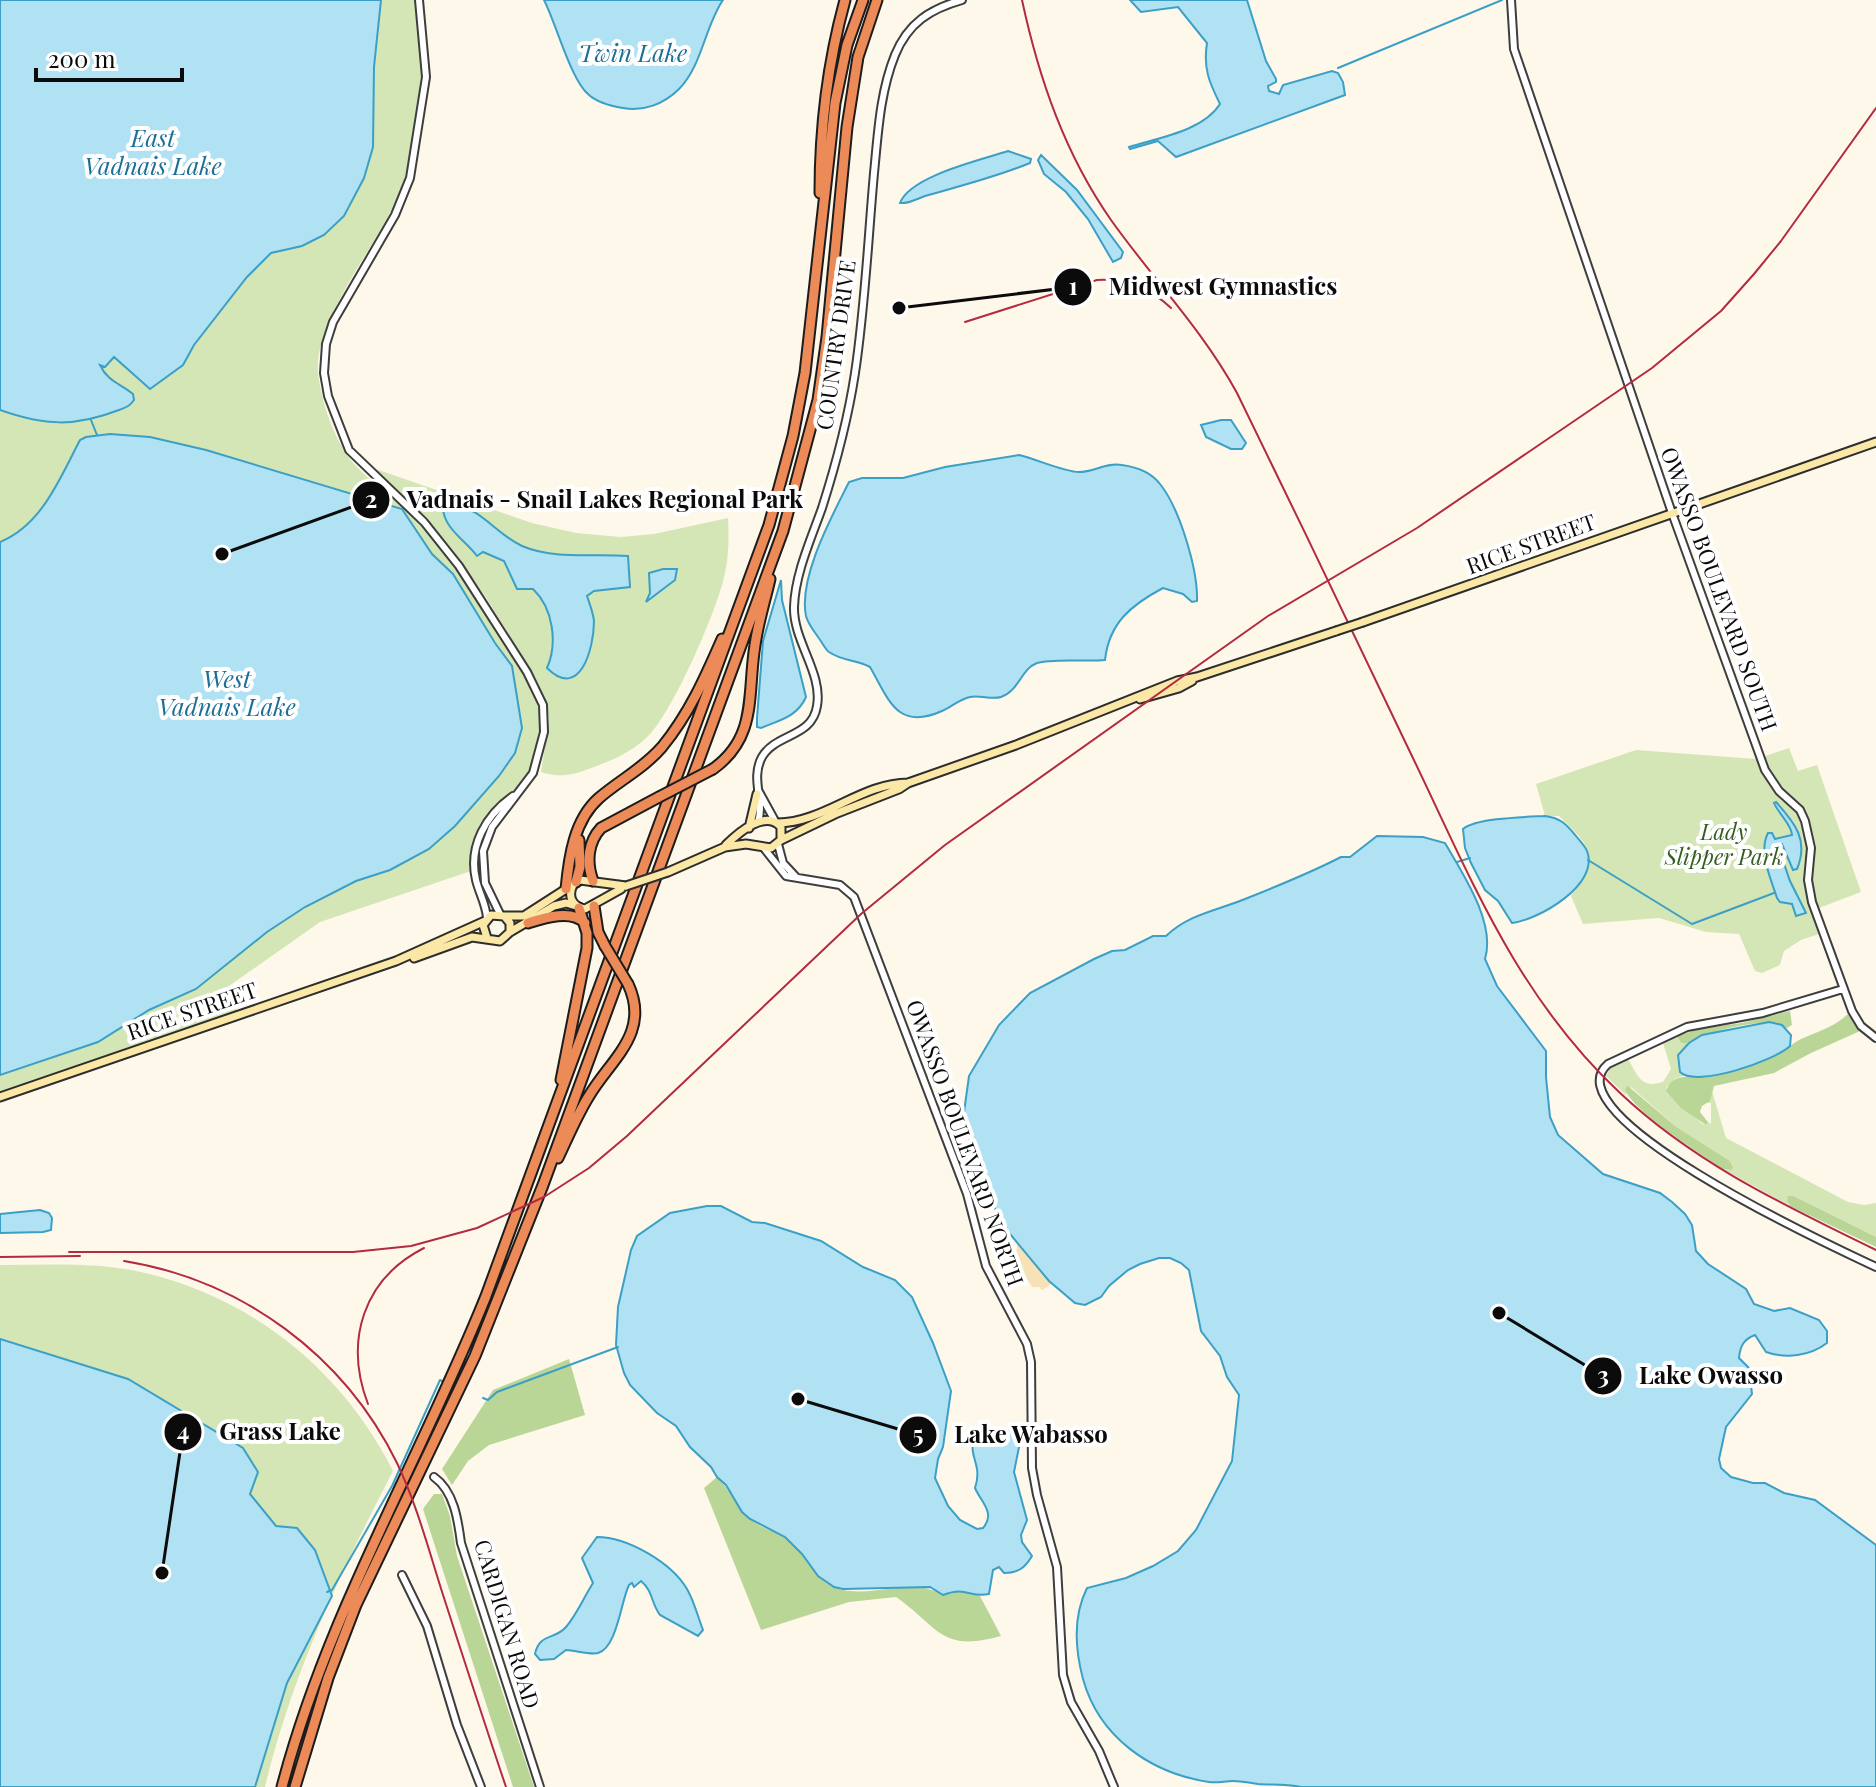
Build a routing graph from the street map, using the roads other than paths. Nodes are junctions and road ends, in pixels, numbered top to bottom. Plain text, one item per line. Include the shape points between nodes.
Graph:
1 (419, 0) edge
2 (845, 0) edge
3 (863, 0) edge
4 (877, 0) edge
5 (962, 0) edge
6 (1511, 0) edge
7 (819, 229) junction
8 (1876, 442) edge
9 (793, 498) junction
10 (1672, 513) junction
11 (754, 571) junction
12 (908, 783) junction
13 (757, 792) junction
14 (776, 822) junction
15 (754, 825) junction
16 (780, 842) junction
17 (761, 846) junction
18 (725, 847) junction
19 (480, 850) junction
20 (796, 877) junction
21 (594, 882) junction
22 (572, 885) junction
23 (626, 886) junction
24 (596, 904) junction
25 (577, 907) junction
26 (502, 915) junction
27 (486, 919) junction
28 (528, 923) junction
29 (585, 923) junction
30 (510, 932) junction
31 (487, 938) junction
32 (396, 961) junction
33 (1843, 989) junction
34 (1876, 1038) edge
35 (0, 1097) edge
36 (556, 1107) junction
37 (543, 1185) junction
38 (1876, 1267) edge
39 (434, 1477) dead end
40 (402, 1575) dead end
41 (282, 1787) edge
42 (295, 1787) edge
43 (481, 1787) edge
44 (540, 1787) edge
45 (1114, 1787) edge

1 - 19 street via 426,77 410,178 395,215 333,322 324,373 349,450 424,522 459,566 543,705 537,765
2 - 7 highway via 826,98
3 - 7 highway via 835,103
4 - 9 highway via 858,57 823,368
5 - 13 street, COUNTRY DRIVE via 912,26 887,78 855,374 837,461 796,590 796,624 817,688 817,710 806,728 765,753 758,766
6 - 10 street, OWASSO BOULEVARD SOUTH via 1514,49
7 - 11 highway via 799,404
8 - 10 main road, RICE STREET
9 - 21 highway, bridge via 758,629 742,737 713,769 601,828 589,852
9 - 37 highway
10 - 12 main road, RICE STREET, bridge
10 - 33 street, OWASSO BOULEVARD SOUTH via 1765,770 1805,821 1811,848 1809,890
11 - 22 highway via 686,717 645,765 588,810 578,831
11 - 36 highway
12 - 14 main road, RICE STREET via 796,822
12 - 16 main road, RICE STREET
13 - 14 street
13 - 15 main road
14 - 15 main road via 766,819
14 - 16 main road via 782,831
15 - 17 main road via 754,838
15 - 18 main road
16 - 17 main road via 771,848
16 - 20 street via 783,863
17 - 18 main road
17 - 20 street via 784,874
18 - 23 main road, bridge
19 - 26 street via 485,883
19 - 27 street via 475,878
20 - 45 street, OWASSO BOULEVARD NORTH via 838,884 854,897 963,1183 986,1266 1024,1334 1031,1362 1033,1481 1057,1567 1063,1675
21 - 22 main road via 584,879
21 - 23 main road
21 - 24 main road via 600,893
22 - 25 main road
22 - 26 main road via 524,916
23 - 24 main road
24 - 25 main road
24 - 37 highway, bridge via 597,929 628,984 634,1012 627,1045 585,1102
25 - 28 main road via 554,906
25 - 29 highway
26 - 27 main road
26 - 30 main road
27 - 31 main road
27 - 32 main road, RICE STREET
28 - 29 highway via 575,916
28 - 30 main road
29 - 36 highway via 587,948
30 - 31 main road via 500,941
31 - 32 main road, RICE STREET via 469,938
32 - 35 main road, RICE STREET
33 - 34 street, OWASSO BOULEVARD SOUTH via 1855,1017
33 - 38 street via 1757,1015 1687,1027 1611,1062 1600,1073 1599,1087 1649,1139 1688,1167 1755,1209
36 - 41 highway via 470,1335 336,1628
37 - 42 highway via 465,1378 356,1605
39 - 44 street, CARDIGAN ROAD via 454,1508
40 - 43 street via 427,1626

